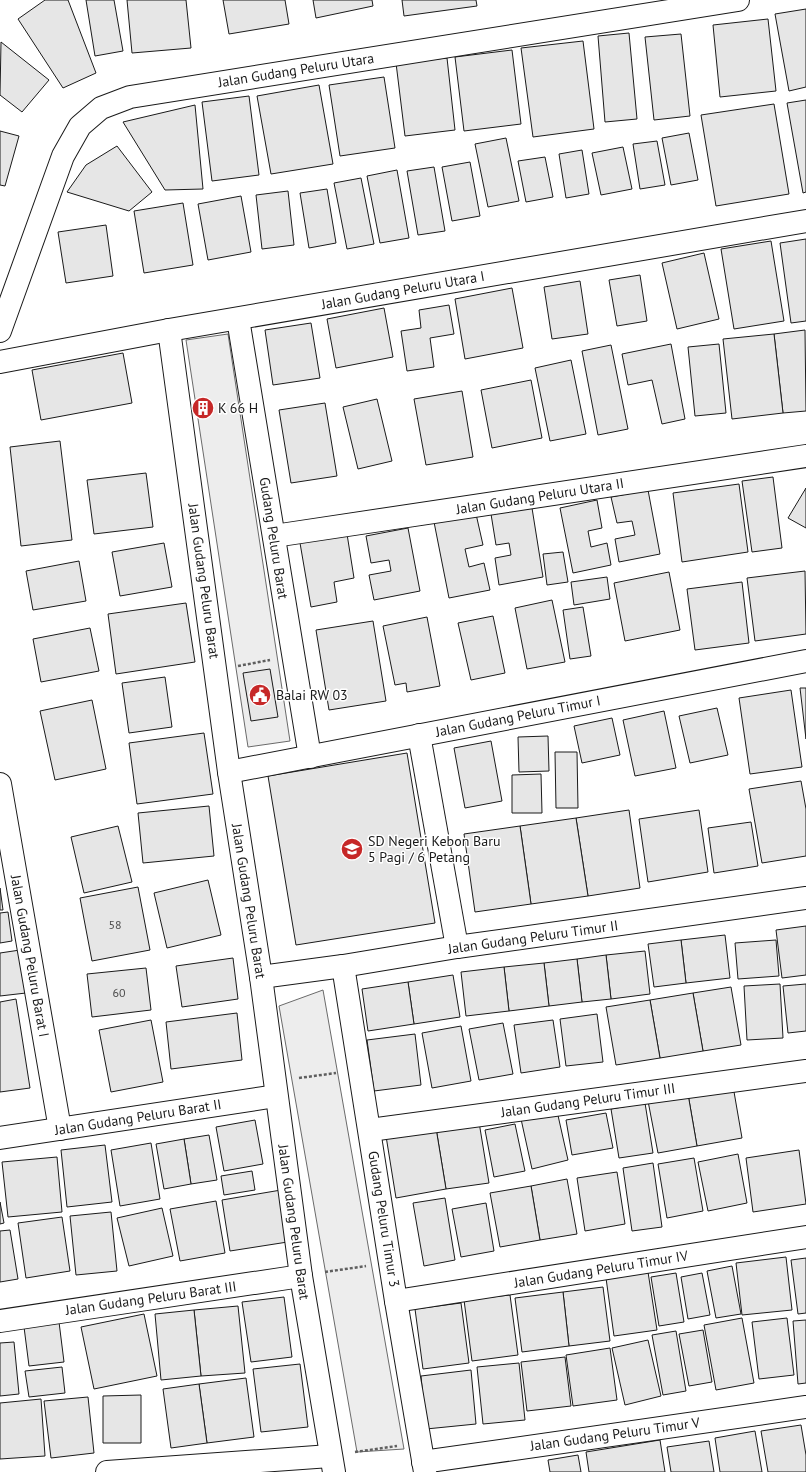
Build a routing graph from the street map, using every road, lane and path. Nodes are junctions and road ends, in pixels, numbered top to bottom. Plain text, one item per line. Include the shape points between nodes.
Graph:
1 (738, 0) edge
2 (806, 221) edge
3 (238, 319) junction
4 (169, 330) junction
5 (0, 331) edge
6 (0, 362) edge
7 (806, 456) edge
8 (274, 536) junction
9 (294, 656) junction
10 (806, 661) edge
11 (216, 670) junction
12 (419, 735) junction
13 (310, 757) junction
14 (229, 772) junction
15 (0, 784) edge
16 (806, 898) edge
17 (457, 947) junction
18 (343, 966) junction
19 (261, 977) junction
20 (360, 1070) junction
21 (806, 1072) edge
22 (276, 1089) junction
23 (60, 1129) junction
24 (370, 1130) junction
25 (0, 1138) edge
26 (806, 1237) edge
27 (390, 1262) junction
28 (301, 1276) junction
29 (396, 1301) junction
30 (0, 1321) edge
31 (806, 1407) edge
32 (423, 1459) edge
33 (332, 1464) edge
34 (107, 1472) edge

1 - 5 street, Jalan Gudang Peluru Utara via 130,97 101,108 80,126 63,156
2 - 3 street, Jalan Gudang Peluru Utara I
3 - 4 street, Jalan Gudang Peluru Utara I
3 - 8 street, Gudang Peluru Barat
4 - 6 street, Jalan Gudang Peluru Utara I
4 - 11 street, Jalan Gudang Peluru Barat
7 - 8 street, Jalan Gudang Peluru Utara II
8 - 9 street, Gudang Peluru Barat
9 - 11 path
9 - 13 street, Gudang Peluru Barat
10 - 12 street, Jalan Gudang Peluru Timur I
11 - 14 street, Jalan Gudang Peluru Barat
12 - 13 street, Jalan Gudang Peluru Timur I
12 - 17 street
13 - 14 street, Jalan Gudang Peluru Timur I
14 - 19 street, Jalan Gudang Peluru Barat
15 - 23 street, Jalan Gudang Peluru Barat I
16 - 17 street, Jalan Gudang Peluru Timur II
17 - 18 street, Jalan Gudang Peluru Timur II
18 - 19 street, Jalan Gudang Peluru Timur II
18 - 20 street, Gudang Peluru Timur 3
19 - 22 street, Jalan Gudang Peluru Barat
20 - 22 path
20 - 24 street, Gudang Peluru Timur 3
21 - 24 street, Jalan Gudang Peluru Timur III
22 - 23 street, Jalan Gudang Peluru Barat II
22 - 28 street, Jalan Gudang Peluru Barat
23 - 25 street, Jalan Gudang Peluru Barat II
24 - 27 street, Gudang Peluru Timur 3
26 - 29 street, Jalan Gudang Peluru Timur IV
27 - 28 path
27 - 29 street, Gudang Peluru Timur 3
28 - 30 street, Jalan Gudang Peluru Barat III
28 - 33 street, Jalan Gudang Peluru Barat
29 - 32 street, Gudang Peluru Timur 3
31 - 32 street, Jalan Gudang Peluru Timur V
32 - 33 path
33 - 34 street

